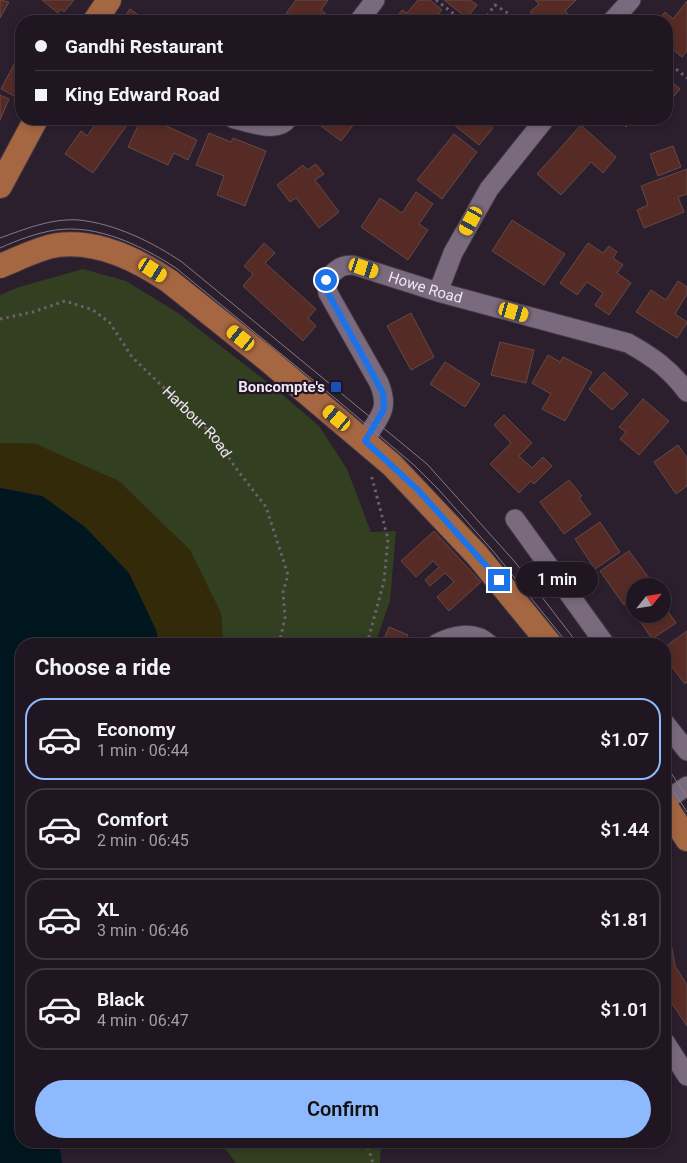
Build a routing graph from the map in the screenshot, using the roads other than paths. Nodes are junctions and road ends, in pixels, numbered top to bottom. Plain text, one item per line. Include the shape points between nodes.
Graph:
1 (109, 0) edge
2 (375, 0) edge
3 (631, 0) edge
4 (99, 15) edge
5 (364, 15) edge
6 (617, 15) edge
7 (33, 125) edge
8 (261, 125) edge
9 (279, 125) edge
10 (540, 125) edge
11 (0, 186) edge
12 (0, 266) edge
13 (438, 292) junction
14 (687, 392) edge
15 (365, 441) junction
16 (515, 519) dead end
17 (447, 638) edge
18 (478, 638) edge
19 (545, 638) edge
20 (602, 638) edge
21 (671, 731) edge
22 (687, 752) edge
23 (687, 786) edge
24 (671, 798) edge
25 (671, 813) edge
26 (687, 839) edge
27 (671, 1051) edge
28 (687, 1076) edge

1 - 4 main road
2 - 5 street
3 - 6 street
7 - 11 main road
8 - 9 street
10 - 13 street via 489,189 453,254
12 - 15 main road via 58,245 95,248 133,260 187,294
13 - 14 street, Howe Road via 628,343 674,374
13 - 15 street, Howe Road via 353,265 344,265 326,280 328,293 383,393 384,409
15 - 19 main road via 418,490
16 - 20 street
17 - 18 street via 461,635
21 - 22 street
23 - 24 street
25 - 26 main road
27 - 28 street

